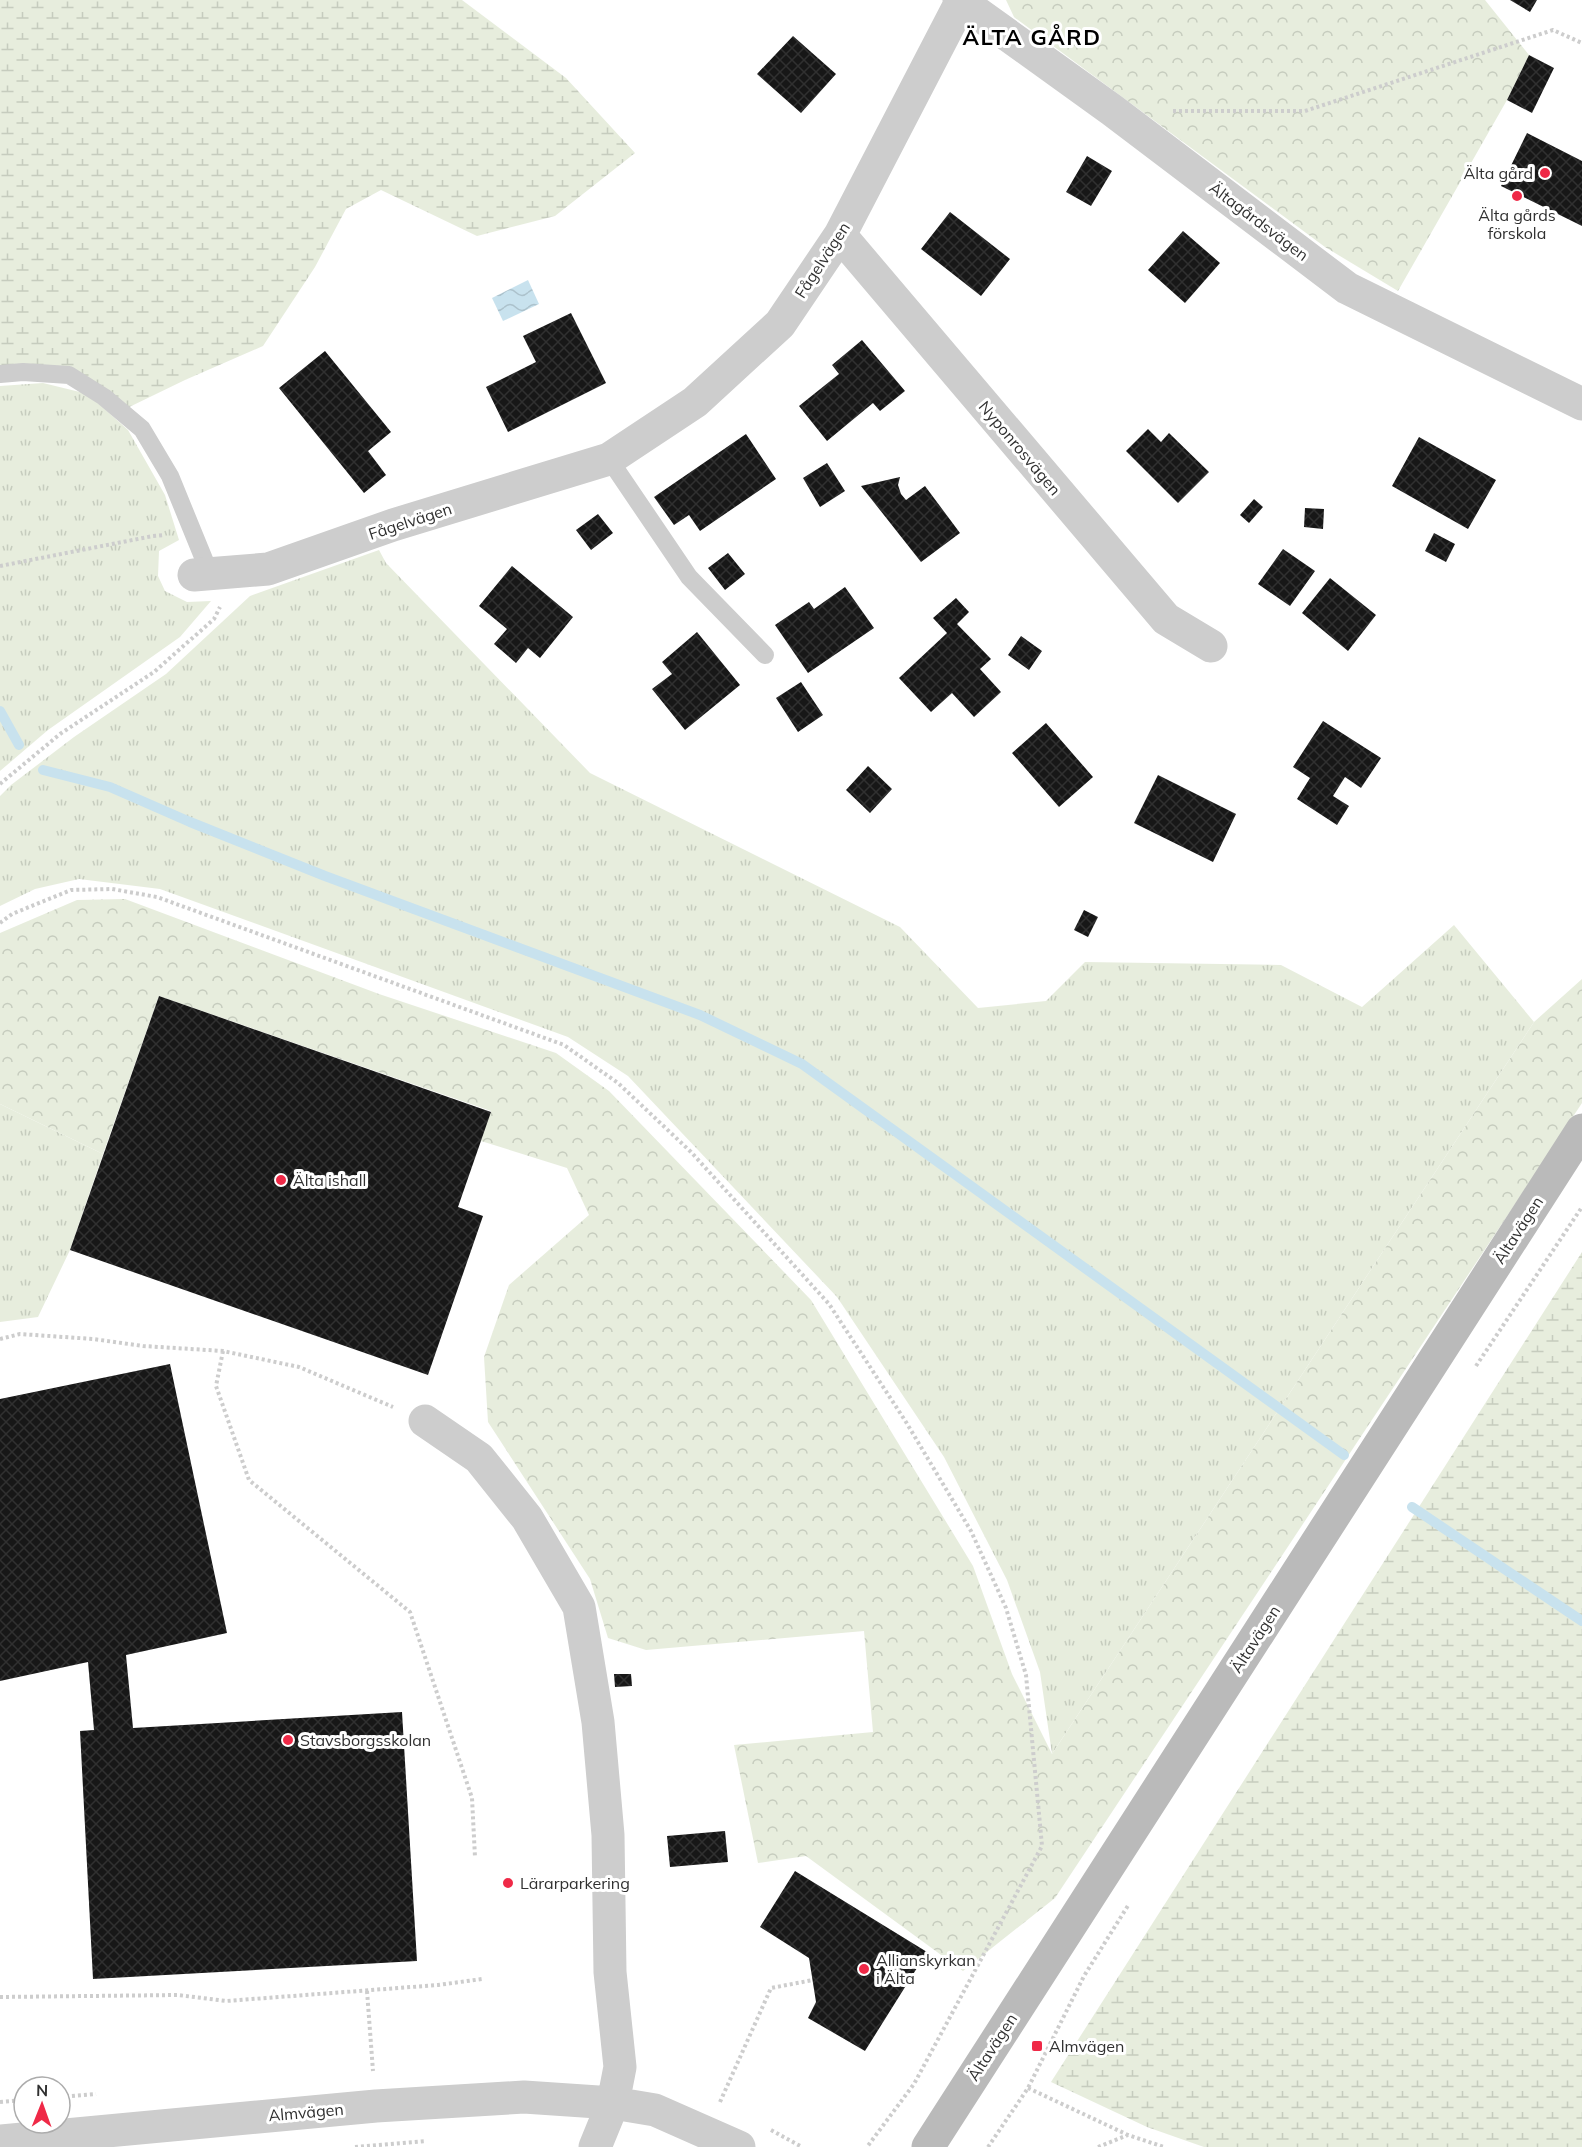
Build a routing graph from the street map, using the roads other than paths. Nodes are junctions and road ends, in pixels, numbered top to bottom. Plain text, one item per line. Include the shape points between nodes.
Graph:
1 (961, 1) edge
2 (840, 235) junction
3 (0, 374) edge
4 (1582, 404) edge
5 (609, 459) junction
6 (214, 573) joint
7 (1211, 646) dead end
8 (765, 655) dead end
9 (1582, 1130) edge
10 (425, 1421) road end
11 (613, 2103) junction
12 (0, 2141) edge
13 (596, 2147) edge
14 (739, 2147) edge
15 (928, 2147) edge

1 - 2 street, Fågelvägen
1 - 4 street, Ältagårdsvägen via 1347,288
2 - 5 street, Fågelvägen via 780,324 695,402
2 - 7 street, Nyponrosvägen via 1166,620
3 - 6 lane via 69,375 104,397 142,429 170,476
5 - 6 street, Fågelvägen via 393,525 268,569
5 - 8 lane via 689,577
9 - 15 main road, Ältavägen
10 - 11 street via 479,1458 527,1518 579,1607 598,1722 608,1835 610,1972 620,2067
11 - 12 street, Almvägen via 524,2097 376,2106
11 - 13 street
11 - 14 street, Almvägen via 655,2110

